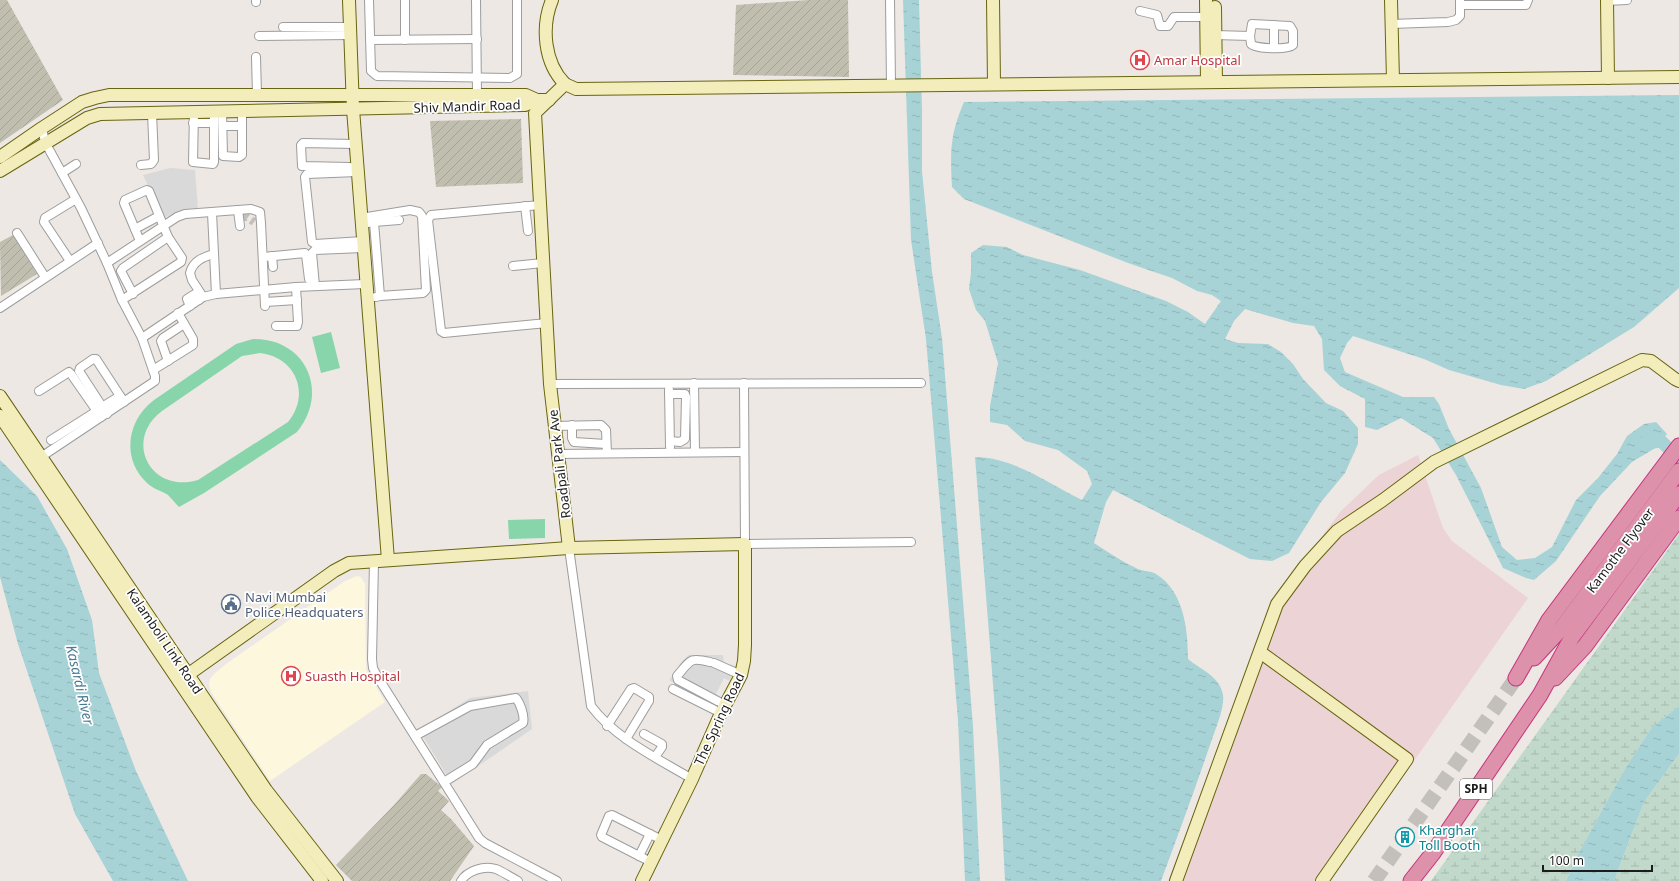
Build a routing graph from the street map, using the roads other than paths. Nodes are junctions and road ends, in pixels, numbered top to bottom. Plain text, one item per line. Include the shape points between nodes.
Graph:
1 (350, 0) edge
2 (369, 0) edge
3 (405, 0) edge
4 (476, 0) edge
5 (517, 0) edge
6 (552, 0) edge
7 (890, 0) edge
8 (993, 0) edge
9 (1206, 0) edge
10 (1215, 0) edge
11 (1391, 0) edge
12 (1528, 0) edge
13 (1607, 0) edge
14 (1626, 0) edge
15 (1460, 3) edge
16 (1488, 3) edge
17 (1504, 3) edge
18 (1140, 11) dead end
19 (1207, 17) junction
20 (1391, 24) junction
21 (1274, 25) junction
22 (283, 27) dead end
23 (350, 31) junction
24 (1215, 35) junction
25 (259, 36) dead end
26 (1250, 36) junction
27 (477, 39) junction
28 (370, 40) junction
29 (405, 40) junction
30 (1274, 48) junction
31 (256, 57) dead end
32 (477, 77) junction
33 (1608, 78) junction
34 (1679, 78) edge
35 (1393, 80) junction
36 (1211, 82) junction
37 (566, 84) junction
38 (994, 84) junction
39 (894, 85) junction
40 (352, 94) junction
41 (257, 95) junction
42 (477, 95) junction
43 (543, 100) junction
44 (352, 109) junction
45 (242, 110) junction
46 (152, 113) junction
47 (217, 115) junction
48 (194, 118) junction
49 (223, 126) junction
50 (241, 126) junction
51 (42, 128) junction
52 (45, 142) junction
53 (355, 144) junction
54 (0, 157) edge
55 (76, 164) dead end
56 (142, 165) dead end
57 (357, 170) junction
58 (0, 171) edge
59 (62, 173) junction
60 (76, 199) junction
61 (540, 205) junction
62 (525, 206) junction
63 (212, 213) junction
64 (239, 215) junction
65 (159, 216) junction
66 (374, 219) junction
67 (399, 220) dead end
68 (361, 221) junction
69 (163, 226) junction
70 (240, 226) dead end
71 (135, 229) junction
72 (528, 231) dead end
73 (16, 233) dead end
74 (168, 237) junction
75 (140, 241) junction
76 (98, 243) junction
77 (363, 244) junction
78 (268, 256) junction
79 (209, 258) junction
80 (70, 260) junction
81 (107, 263) junction
82 (543, 263) junction
83 (513, 266) dead end
84 (273, 267) dead end
85 (45, 277) junction
86 (365, 284) junction
87 (313, 286) junction
88 (296, 287) junction
89 (265, 290) junction
90 (133, 294) junction
91 (216, 294) junction
92 (380, 296) junction
93 (201, 298) junction
94 (366, 298) junction
95 (122, 300) junction
96 (297, 300) junction
97 (0, 308) edge
98 (178, 313) junction
99 (547, 323) junction
100 (184, 324) junction
101 (276, 326) dead end
102 (142, 338) junction
103 (168, 361) junction
104 (153, 370) junction
105 (1679, 381) edge
106 (744, 383) junction
107 (921, 383) dead end
108 (550, 384) junction
109 (669, 384) junction
110 (694, 384) junction
111 (39, 391) dead end
112 (669, 394) junction
113 (0, 396) edge
114 (122, 399) junction
115 (102, 412) junction
116 (0, 416) edge
117 (572, 425) junction
118 (554, 426) junction
119 (69, 434) junction
120 (52, 440) dead end
121 (670, 442) junction
122 (606, 444) junction
123 (1679, 446) edge
124 (670, 452) junction
125 (695, 452) junction
126 (744, 452) junction
127 (607, 453) junction
128 (557, 454) junction
129 (41, 457) junction
130 (1679, 471) edge
131 (1679, 494) edge
132 (1679, 518) edge
133 (911, 542) dead end
134 (745, 544) junction
135 (568, 548) junction
136 (388, 560) junction
137 (374, 561) junction
138 (1566, 633) junction
139 (1260, 652) junction
140 (741, 675) junction
141 (184, 678) junction
142 (674, 689) dead end
143 (1540, 695) junction
144 (723, 709) junction
145 (607, 726) junction
146 (415, 736) junction
147 (626, 739) junction
148 (636, 745) junction
149 (655, 757) junction
150 (692, 779) junction
151 (444, 782) junction
152 (650, 834) junction
153 (662, 840) junction
154 (639, 856) junction
155 (651, 862) junction
156 (322, 881) edge
157 (337, 881) edge
158 (461, 881) edge
159 (518, 881) edge
160 (557, 881) edge
161 (642, 881) edge
162 (1176, 881) edge
163 (1322, 881) edge
164 (1411, 881) edge

1 - 23 street
2 - 28 street
3 - 29 street
4 - 27 street
5 - 32 street via 517,74 510,78
6 - 37 street via 546,15 547,45 556,73
7 - 39 street
8 - 38 street
9 - 19 street
10 - 24 street
11 - 20 street
12 - 17 street via 1526,5
13 - 14 street
13 - 33 street
15 - 16 street
15 - 20 street via 1460,16 1456,20
16 - 17 street
18 - 19 street via 1157,15 1162,27 1168,26 1174,17
19 - 36 street
20 - 35 street
21 - 26 street via 1252,24
21 - 30 street
21 - 30 street via 1292,27 1293,45 1287,48
22 - 23 street
23 - 25 street
23 - 40 street
24 - 26 street
24 - 36 street
26 - 30 street via 1253,46
27 - 29 street
27 - 32 street
28 - 29 street
28 - 32 street via 371,72 376,76
31 - 41 street
32 - 42 street
33 - 34 street
33 - 35 street
35 - 36 street
36 - 38 street
37 - 39 street via 576,89
37 - 43 street, Roadpali Park Ave
38 - 39 street
40 - 41 street, Shiv Mandir Road
40 - 42 street, Shiv Mandir Road
40 - 44 street
41 - 51 street, Shiv Mandir Road via 102,96 82,102
42 - 43 street, Shiv Mandir Road via 526,95
43 - 44 street, Shiv Mandir Road via 525,104
43 - 61 street, Roadpali Park Ave via 536,113
44 - 45 street, Shiv Mandir Road
44 - 53 street
45 - 47 street, Shiv Mandir Road
45 - 50 street
46 - 48 street, Shiv Mandir Road
46 - 52 street, Shiv Mandir Road via 115,112 93,115
46 - 56 street via 154,160 151,164
47 - 48 street, Shiv Mandir Road
47 - 48 street via 213,164 193,162
47 - 49 street
49 - 50 street
49 - 50 street via 223,156 240,157
51 - 52 street
51 - 54 street, Shiv Mandir Road
52 - 58 street, Shiv Mandir Road
52 - 59 street
53 - 57 street
53 - 57 street via 303,144 302,166
55 - 59 street
57 - 68 street
57 - 77 street via 307,174 305,177 312,242
59 - 60 street
60 - 76 street
60 - 80 street via 45,218 44,222
61 - 62 street
61 - 82 street, Roadpali Park Ave
62 - 72 street
62 - 99 street via 431,215 428,220 441,332
63 - 64 street
63 - 69 street via 185,214
63 - 79 street
64 - 70 street
64 - 78 street via 257,210 260,212 258,237
65 - 69 street
65 - 71 street
65 - 71 street via 150,191 124,200
66 - 67 street
66 - 68 street
66 - 92 street
66 - 92 street via 410,210 419,212 422,216 426,290 423,293
68 - 77 street
69 - 74 street
69 - 75 street
71 - 75 street
73 - 85 street
74 - 90 street via 121,271
74 - 90 street via 182,258 181,262
75 - 81 street
76 - 80 street
76 - 81 street
77 - 86 street
77 - 87 street via 315,250 312,253
78 - 84 street
78 - 87 street via 305,253
78 - 89 street
79 - 91 street
79 - 93 street via 193,265 190,273
80 - 85 street
81 - 95 street
82 - 83 street
82 - 99 street, Roadpali Park Ave
85 - 97 street
86 - 87 street
86 - 94 street
87 - 88 street
88 - 89 street
88 - 96 street
89 - 91 street
89 - 96 street via 265,304
90 - 95 street
91 - 93 street
92 - 94 street
93 - 98 street
94 - 136 street
95 - 102 street
96 - 101 street via 297,326
98 - 100 street
98 - 102 street
99 - 108 street, Roadpali Park Ave
100 - 103 street via 161,341
100 - 103 street via 193,345
102 - 104 street
103 - 104 street
104 - 114 street via 155,381
105 - 139 street via 1651,361 1642,360 1434,462 1337,531 1305,566 1277,604
106 - 107 street
106 - 110 street
106 - 126 street
108 - 109 street
108 - 118 street, Roadpali Park Ave
109 - 110 street
109 - 112 street
110 - 125 street
111 - 115 street via 69,372
112 - 121 street
112 - 121 street via 685,394 686,397 685,439
113 - 129 street, Kalamboli Link Road
114 - 115 street
114 - 115 street via 96,359 93,359 79,371
115 - 119 street
116 - 141 street, Kalamboli Link Road
117 - 118 street
117 - 122 street via 574,442
117 - 122 street via 601,425 606,430
118 - 128 street, Roadpali Park Ave
119 - 120 street
119 - 129 street
121 - 124 street
122 - 127 street
123 - 138 highway, SPH via 1549,620 1516,678
124 - 125 street
124 - 127 street
125 - 126 street
126 - 134 street
127 - 128 street
128 - 135 street, Roadpali Park Ave
129 - 141 street, Kalamboli Link Road
130 - 138 highway, Kamothe Flyover / SPH
131 - 138 highway, Kamothe Flyover / SPH
132 - 143 highway via 1585,646
133 - 134 street
134 - 135 street
134 - 140 street, The Spring Road via 745,645
135 - 136 street
135 - 145 street, Roadpali Park Ave via 589,700
136 - 137 street
137 - 141 street via 349,563 334,571
137 - 146 street via 373,668
138 - 143 highway, SPH
139 - 162 street
139 - 163 street via 1408,759
140 - 144 street, The Spring Road
140 - 144 street via 695,659 691,660 677,676 678,680
141 - 156 street, Kalamboli Link Road via 257,797
141 - 157 street, Kalamboli Link Road
142 - 144 street
143 - 164 highway, SPH via 1433,853
144 - 150 street, The Spring Road
145 - 147 street, Roadpali Park Ave
145 - 147 street via 631,689 634,688 649,697
146 - 151 street
146 - 151 street via 470,706 516,698 519,702 523,723 487,745 473,764
147 - 148 street, Roadpali Park Ave
148 - 149 street, Roadpali Park Ave
148 - 149 street via 645,732 662,744
149 - 150 street, Roadpali Park Ave
150 - 153 street, The Spring Road
151 - 160 street via 479,838
152 - 153 street
152 - 154 street
152 - 154 street via 612,815 609,816 602,837
153 - 155 street, The Spring Road
154 - 155 street
155 - 161 street, The Spring Road
158 - 159 street via 470,872 494,868

